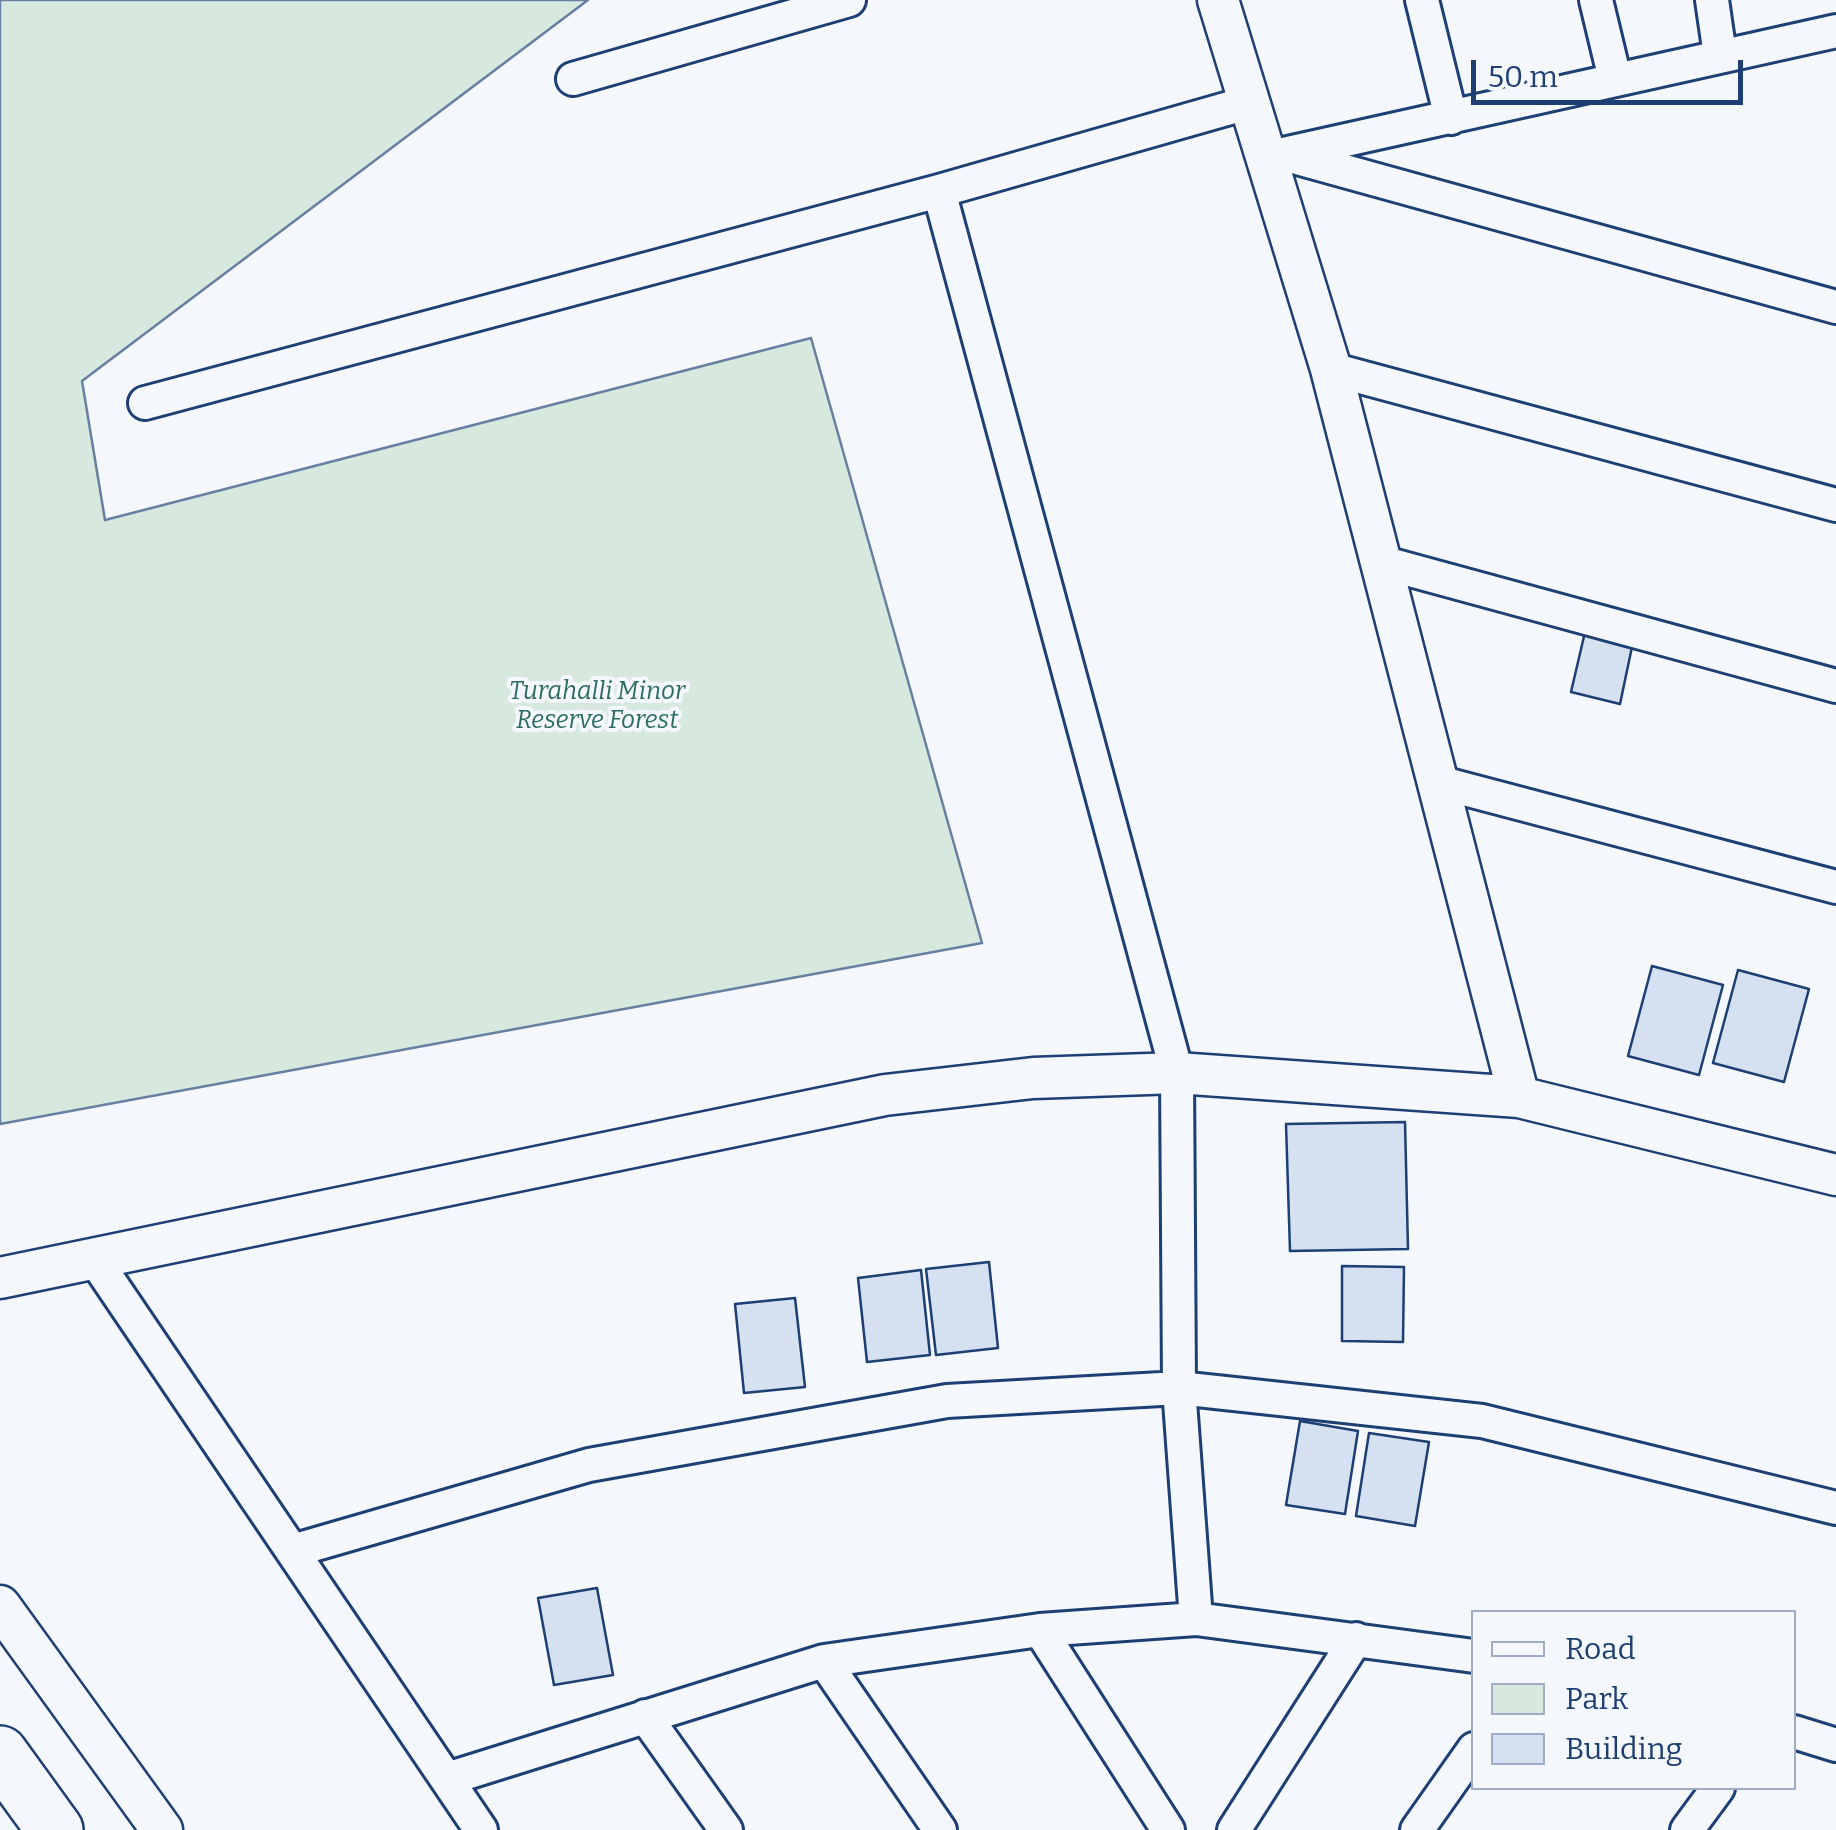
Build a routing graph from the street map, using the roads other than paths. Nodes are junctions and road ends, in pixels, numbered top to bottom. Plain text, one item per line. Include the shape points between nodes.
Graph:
1 (849, 0) edge
2 (1218, 0) edge
3 (1422, 0) edge
4 (1596, 0) edge
5 (1712, 0) edge
6 (1836, 32) edge
7 (1720, 55) junction
8 (573, 79) dead end
9 (1615, 79) junction
10 (1247, 104) junction
11 (1451, 118) junction
12 (1274, 156) junction
13 (939, 191) junction
14 (1836, 307) edge
15 (1331, 370) junction
16 (145, 404) dead end
17 (1836, 505) edge
18 (1382, 562) junction
19 (1836, 686) edge
20 (1438, 782) junction
21 (1836, 887) edge
22 (1177, 1073) junction
23 (1518, 1097) junction
24 (1836, 1176) edge
25 (93, 1257) junction
26 (0, 1278) edge
27 (1178, 1388) junction
28 (1836, 1508) edge
29 (292, 1551) junction
30 (0, 1606) edge
31 (1196, 1619) junction
32 (1040, 1630) junction
33 (1356, 1639) junction
34 (1471, 1656) edge
35 (824, 1661) junction
36 (645, 1716) junction
37 (1796, 1733) edge
38 (1836, 1745) edge
39 (1471, 1753) edge
40 (0, 1754) edge
41 (447, 1779) junction
42 (1717, 1790) edge
43 (55, 1830) edge
44 (162, 1830) edge
45 (481, 1830) edge
46 (726, 1830) edge
47 (940, 1830) edge
48 (1168, 1830) edge
49 (1234, 1830) edge
50 (1417, 1830) edge
51 (1687, 1830) edge

1 - 8 street
2 - 10 street
3 - 11 street
4 - 9 street
5 - 7 street
6 - 7 street
7 - 9 street
9 - 11 street
10 - 12 street
10 - 13 street
11 - 12 street
12 - 14 street
12 - 15 street
13 - 16 street
13 - 22 street
15 - 17 street
15 - 18 street
18 - 19 street
18 - 20 street
20 - 21 street
20 - 23 street
22 - 23 street
22 - 25 street via 1033,1078 885,1095
22 - 27 street
23 - 24 street
25 - 26 street
25 - 29 street
27 - 28 street via 1482,1420
27 - 29 street via 947,1401 608,1462
27 - 31 street
29 - 41 street
30 - 44 street
31 - 32 street
31 - 33 street
32 - 35 street
32 - 48 street
33 - 34 street
33 - 49 street
35 - 36 street
35 - 47 street
36 - 41 street
36 - 46 street
37 - 38 street
39 - 50 street
40 - 43 highway
41 - 45 street
42 - 51 street

